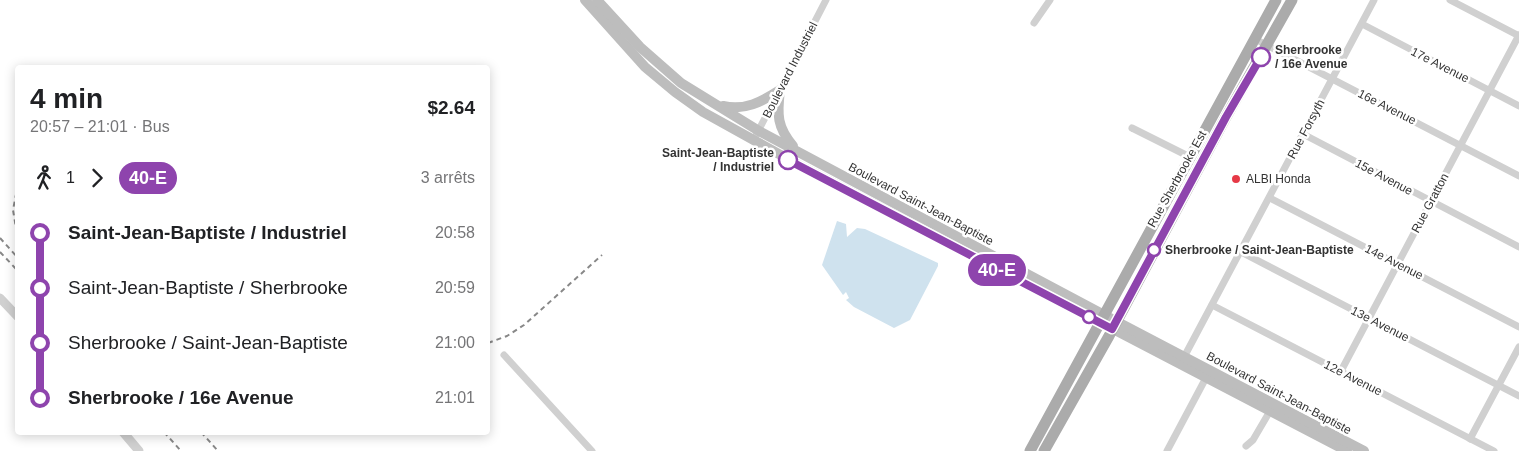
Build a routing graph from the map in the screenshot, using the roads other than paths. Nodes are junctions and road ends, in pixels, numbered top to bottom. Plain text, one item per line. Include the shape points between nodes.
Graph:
1 (585, 0) edge
2 (597, 0) edge
3 (826, 0) edge
4 (1050, 0) edge
5 (1276, 0) edge
6 (1292, 0) edge
7 (1374, 0) edge
8 (1450, 0) edge
9 (1034, 23) dead end
10 (1362, 24) junction
11 (1519, 35) edge
12 (1254, 39) junction
13 (1267, 46) junction
14 (1234, 76) junction
15 (1332, 79) junction
16 (1246, 83) junction
17 (780, 90) junction
18 (1490, 91) junction
19 (711, 102) junction
20 (1519, 106) edge
21 (1215, 111) junction
22 (1226, 117) junction
23 (1132, 128) dead end
24 (759, 131) junction
25 (1303, 134) junction
26 (754, 141) junction
27 (1460, 145) junction
28 (805, 156) junction
29 (1190, 157) junction
30 (1202, 162) junction
31 (1519, 176) edge
32 (1270, 198) junction
33 (875, 199) junction
34 (1431, 201) junction
35 (1158, 215) junction
36 (1169, 221) junction
37 (1519, 247) edge
38 (1241, 252) junction
39 (1397, 264) junction
40 (1, 299) edge
41 (1212, 305) junction
42 (15, 314) edge
43 (1368, 318) junction
44 (1102, 319) junction
45 (1114, 325) junction
46 (1519, 327) edge
47 (1519, 347) edge
48 (504, 355) dead end
49 (1182, 360) junction
50 (1341, 371) junction
51 (1208, 374) junction
52 (1499, 386) junction
53 (1519, 396) edge
54 (1055, 404) junction
55 (1273, 408) junction
56 (1066, 411) junction
57 (126, 435) edge
58 (1470, 439) junction
59 (1246, 446) dead end
60 (140, 451) edge
61 (592, 451) edge
62 (1030, 451) edge
63 (1044, 451) edge
64 (1167, 451) edge
65 (1347, 451) edge
66 (1364, 451) edge
67 (1494, 451) edge

1 - 26 main road, Boulevard Saint-Jean-Baptiste via 645,67 703,112
2 - 19 main road, Boulevard Saint-Jean-Baptiste via 652,58 681,83
3 - 17 street, Boulevard Industriel
4 - 9 street
5 - 12 main road, Rue Sherbrooke Est
6 - 13 main road, Rue Sherbrooke Est
7 - 10 street, Rue Forsyth
8 - 11 street
10 - 15 street, Rue Forsyth
10 - 18 street, 17e Avenue
11 - 18 street, Rue Gratton
12 - 13 street, 16e Avenue
12 - 14 main road, Rue Sherbrooke Est
13 - 15 street, 16e Avenue
13 - 16 main road, Rue Sherbrooke Est
14 - 16 main road
14 - 21 main road, Rue Sherbrooke Est
15 - 25 street, Rue Forsyth
15 - 27 street, 16e Avenue
16 - 22 main road, Rue Sherbrooke Est
17 - 19 main road via 749,106 736,108
17 - 24 street, Boulevard Industriel
17 - 28 main road via 778,120 785,137
18 - 20 street, 17e Avenue
18 - 27 street, Rue Gratton
19 - 24 main road, Boulevard Saint-Jean-Baptiste
21 - 22 main road
21 - 29 main road, Rue Sherbrooke Est
22 - 30 main road, Rue Sherbrooke Est
23 - 29 street
24 - 26 street, Boulevard Industriel
24 - 28 main road, Boulevard Saint-Jean-Baptiste
25 - 32 street, Rue Forsyth
25 - 34 street, 15e Avenue
26 - 33 main road, Boulevard Saint-Jean-Baptiste
27 - 31 street, 16e Avenue
27 - 34 street, Rue Gratton
28 - 33 main road, Boulevard Saint-Jean-Baptiste
29 - 30 street
29 - 35 main road, Rue Sherbrooke Est
30 - 36 main road, Rue Sherbrooke Est
32 - 38 street, Rue Forsyth
32 - 39 street, 14e Avenue
33 - 44 main road, Boulevard Saint-Jean-Baptiste
34 - 37 street, 15e Avenue
34 - 39 street, Rue Gratton
35 - 36 main road
35 - 44 main road, Rue Sherbrooke Est
36 - 45 main road, Rue Sherbrooke Est
38 - 41 street, Rue Forsyth
38 - 43 street, 13e Avenue
39 - 43 street, Rue Gratton
39 - 46 street, 14e Avenue
40 - 42 street
41 - 49 street, Rue Forsyth
41 - 50 street, 12e Avenue
43 - 50 street, Rue Gratton
43 - 52 street, 13e Avenue
44 - 45 main road, Boulevard Saint-Jean-Baptiste
44 - 54 main road, Rue Sherbrooke Est
45 - 49 main road, Boulevard Saint-Jean-Baptiste
45 - 56 main road, Rue Sherbrooke Est
47 - 52 street
48 - 61 street
49 - 51 main road, Boulevard Saint-Jean-Baptiste
50 - 58 street, 12e Avenue
51 - 55 main road, Boulevard Saint-Jean-Baptiste
51 - 64 street
52 - 53 street, 13e Avenue
52 - 58 street
54 - 56 main road
54 - 62 main road, Rue Sherbrooke Est
55 - 59 street
55 - 65 main road, Boulevard Saint-Jean-Baptiste
55 - 66 main road, Boulevard Saint-Jean-Baptiste
56 - 63 main road, Rue Sherbrooke Est
57 - 60 street
58 - 67 street, 12e Avenue

